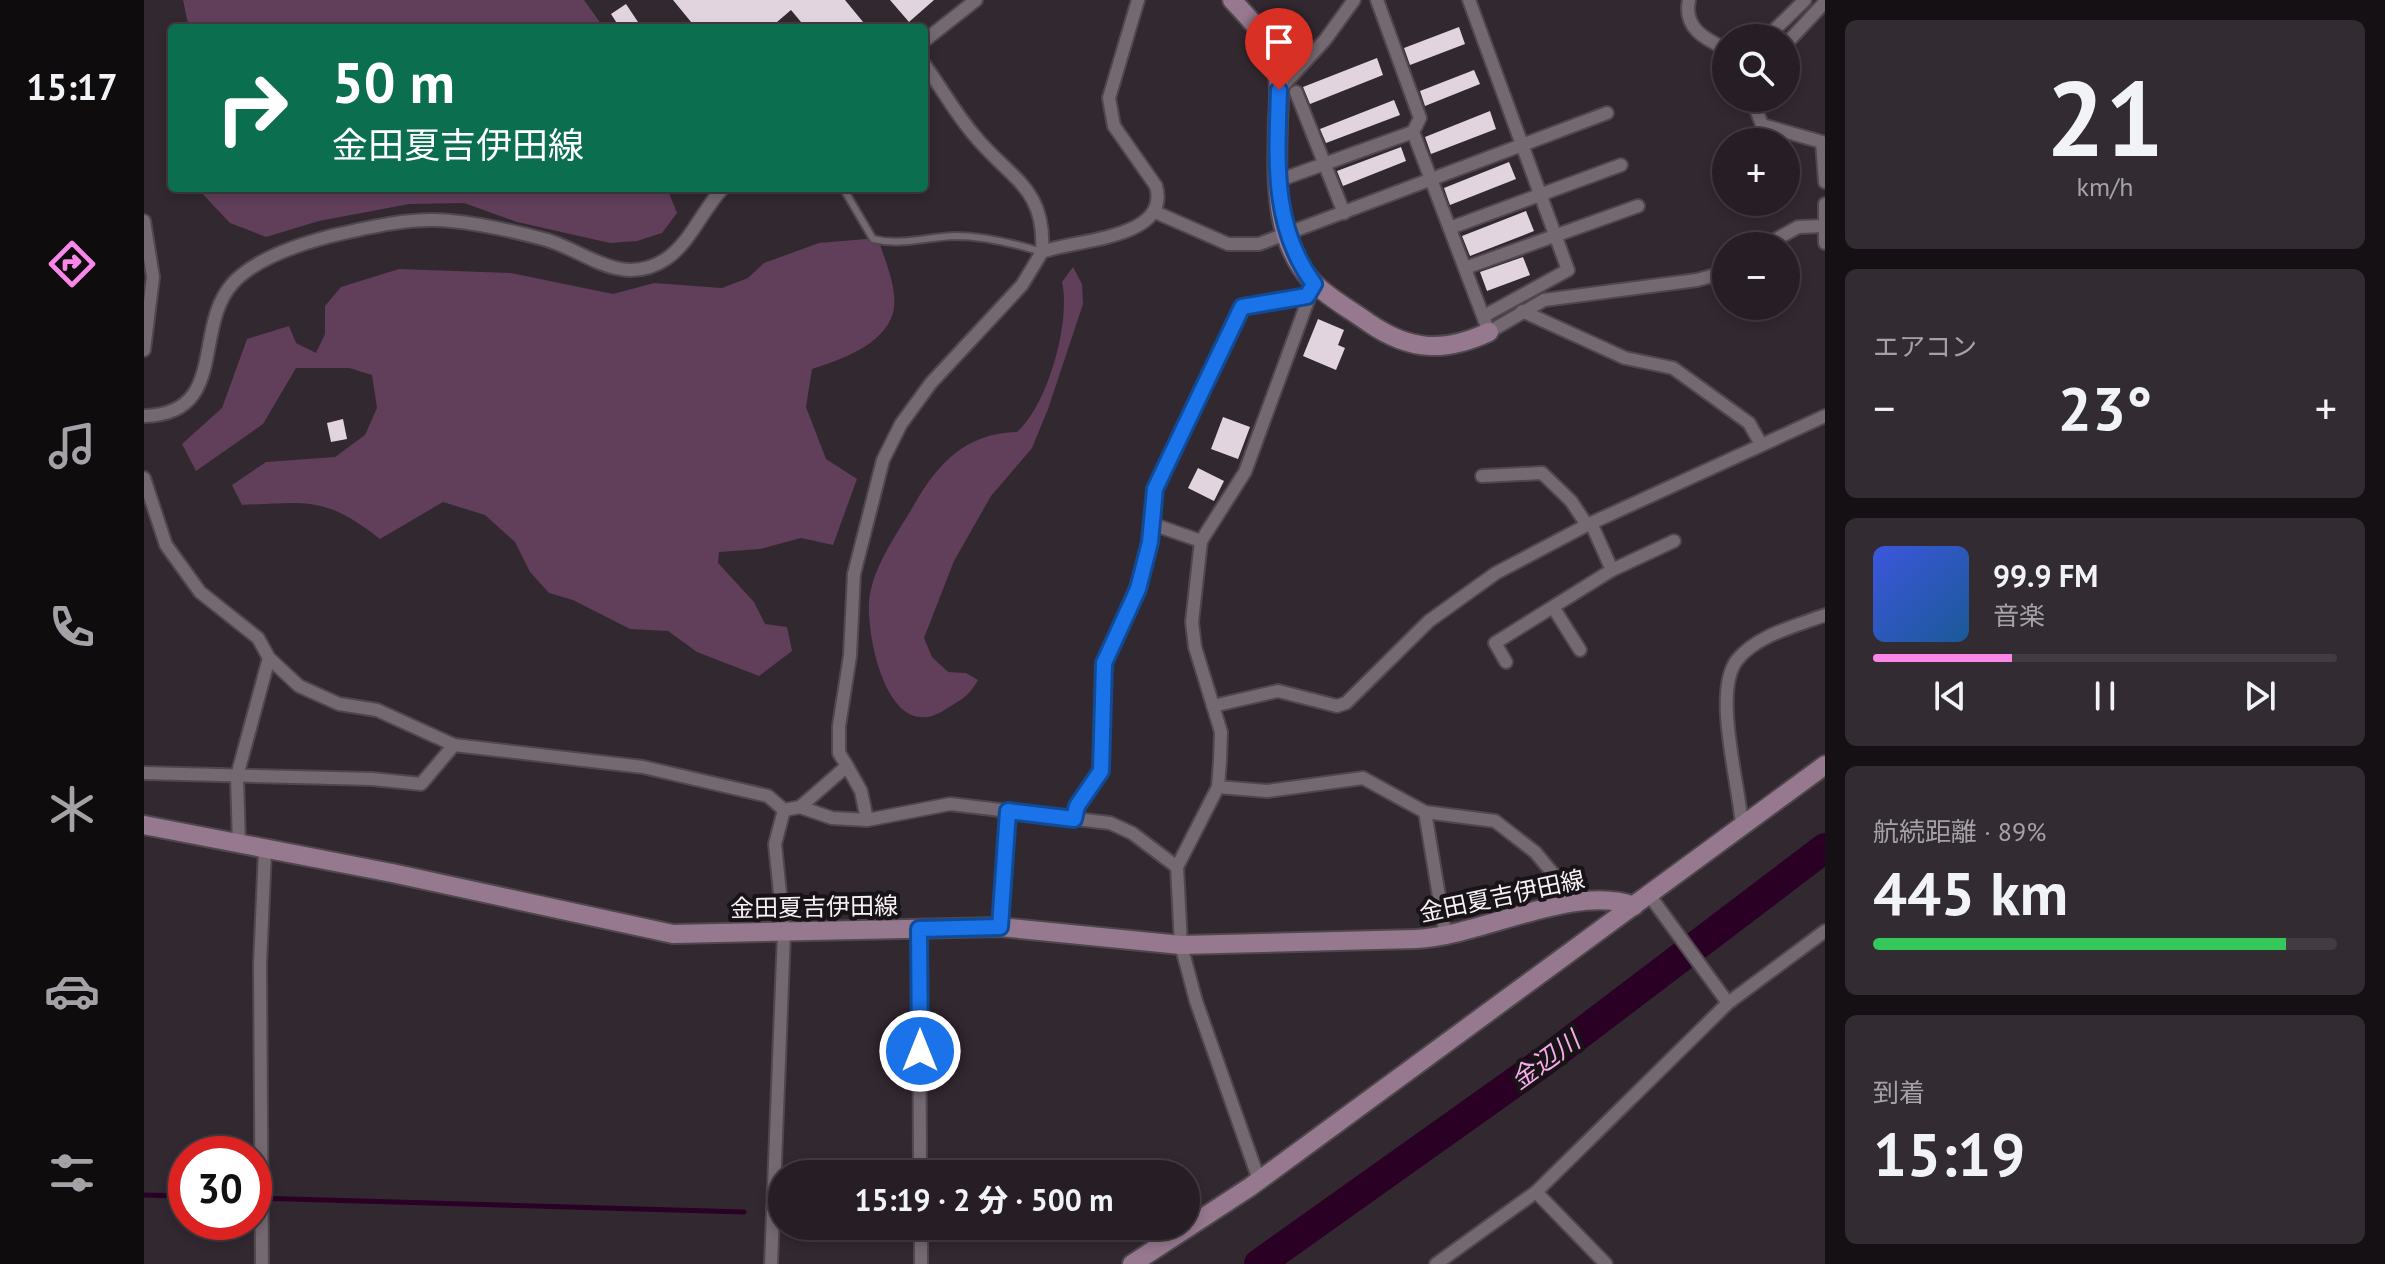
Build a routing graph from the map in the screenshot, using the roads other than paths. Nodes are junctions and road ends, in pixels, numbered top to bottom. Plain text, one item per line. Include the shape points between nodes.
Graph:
1 (976, 0) edge
2 (1138, 0) edge
3 (1232, 0) edge
4 (1354, 0) edge
5 (1377, 0) edge
6 (1469, 0) edge
7 (1689, 0) edge
8 (1805, 0) edge
9 (1825, 2) edge
10 (1780, 24) edge
11 (1800, 29) edge
12 (928, 38) edge
13 (1712, 42) edge
14 (928, 70) edge
15 (1288, 91) junction
16 (1757, 112) edge
17 (1607, 113) dead end
18 (1413, 132) junction
19 (1525, 144) junction
20 (1325, 165) junction
21 (1621, 165) dead end
22 (1432, 180) junction
23 (1277, 181) junction
24 (1825, 182) edge
25 (720, 192) edge
26 (845, 192) edge
27 (1542, 193) junction
28 (1825, 204) edge
29 (1638, 206) dead end
30 (1155, 212) junction
31 (1344, 213) junction
32 (144, 221) edge
33 (1825, 226) edge
34 (1450, 228) junction
35 (1789, 232) edge
36 (1286, 234) junction
37 (1557, 236) junction
38 (1825, 243) edge
39 (1042, 252) junction
40 (1465, 268) junction
41 (1712, 276) edge
42 (1311, 290) junction
43 (1522, 311) junction
44 (1486, 324) junction
45 (144, 350) edge
46 (144, 416) edge
47 (1825, 416) edge
48 (1761, 444) junction
49 (1482, 476) dead end
50 (144, 478) edge
51 (149, 510) edge
52 (1152, 524) junction
53 (1589, 524) junction
54 (1201, 541) junction
55 (1674, 541) dead end
56 (1612, 570) junction
57 (1553, 607) junction
58 (1825, 615) edge
59 (1580, 650) dead end
60 (269, 658) junction
61 (1506, 662) dead end
62 (1213, 706) junction
63 (454, 745) junction
64 (1825, 765) edge
65 (847, 766) junction
66 (144, 773) edge
67 (237, 776) junction
68 (1218, 787) junction
69 (800, 807) junction
70 (784, 810) junction
71 (1008, 811) junction
72 (1425, 812) junction
73 (1074, 819) junction
74 (867, 820) junction
75 (144, 825) edge
76 (1742, 827) junction
77 (239, 845) junction
78 (265, 850) junction
79 (1177, 867) junction
80 (1576, 901) junction
81 (1647, 902) junction
82 (1000, 927) junction
83 (919, 929) junction
84 (1825, 931) edge
85 (784, 933) junction
86 (1446, 938) junction
87 (1181, 945) junction
88 (1728, 1003) junction
89 (920, 1160) edge
90 (1259, 1180) junction
91 (1536, 1192) junction
92 (921, 1240) edge
93 (262, 1264) edge
94 (771, 1264) edge
95 (921, 1264) edge
96 (1132, 1264) edge
97 (1436, 1264) edge
98 (1606, 1264) edge

1 - 12 street
2 - 30 street via 1109,98 1114,126 1156,186
3 - 15 main road via 1257,26
4 - 15 street
5 - 18 street via 1420,118
6 - 19 street
7 - 13 street via 1690,21 1698,35
8 - 10 street
9 - 11 street
14 - 39 street via 972,133 1028,189 1043,227
15 - 20 street
15 - 23 main road
16 - 24 street via 1762,125 1822,142
17 - 19 street
18 - 20 street
18 - 22 street
19 - 22 street
19 - 27 street
20 - 23 street
20 - 31 street
21 - 27 street
22 - 31 street
22 - 34 street
23 - 36 main road
25 - 46 street via 668,258 629,270 602,266 549,241 451,221 385,225 310,243 232,284 215,319 197,388 169,415
26 - 39 lane via 873,239 901,244 970,237
27 - 34 street
27 - 37 street
28 - 33 street
29 - 37 street
30 - 36 street via 1228,244 1259,244
30 - 39 street via 1138,226 1111,236
31 - 36 street
32 - 45 street via 153,277
33 - 35 street
33 - 38 street
34 - 40 street
36 - 42 main road
37 - 40 street
37 - 44 street via 1568,270
39 - 65 street via 1022,285 931,383 883,460 854,574 850,656 839,726 839,753
40 - 44 street
41 - 43 street via 1544,300
42 - 44 main road via 1394,339 1422,347 1456,345
42 - 52 street via 1242,307 1155,489
42 - 54 street via 1245,472
43 - 44 street
43 - 48 street via 1625,358 1673,368 1749,423
47 - 48 street
48 - 53 street
49 - 53 street via 1542,473
50 - 51 street
51 - 60 street via 166,545 200,592 258,638
52 - 54 street
52 - 73 street via 1138,589 1104,663 1101,771
53 - 56 street
53 - 62 street via 1496,573 1429,621 1346,703 1337,706 1278,691
54 - 62 street via 1192,622
55 - 56 street
56 - 57 street
57 - 59 street
57 - 61 street via 1495,643
58 - 76 street via 1761,640 1736,661 1727,682
60 - 63 street via 299,686 339,704 377,710
60 - 67 street
62 - 68 street via 1221,732
63 - 67 street via 421,784
63 - 70 street via 643,767 768,796
64 - 76 main road
65 - 69 street
65 - 74 street via 861,791
66 - 67 street
67 - 77 street
68 - 72 street via 1267,791 1363,778
68 - 79 street
69 - 70 street
69 - 74 street via 832,818
70 - 85 street via 775,844
71 - 73 street
71 - 74 street via 950,804
71 - 82 street
72 - 80 street via 1495,821 1535,852
72 - 86 street
73 - 79 street via 1110,823 1132,833
75 - 77 main road, 金田夏吉伊田線
76 - 81 main road
77 - 78 main road, 金田夏吉伊田線
78 - 85 main road, 金田夏吉伊田線 via 673,934
78 - 93 street via 260,964
79 - 87 street
80 - 81 main road, 金田夏吉伊田線
80 - 86 main road, 金田夏吉伊田線
81 - 88 street
81 - 90 main road
82 - 83 main road, 金田夏吉伊田線
82 - 87 main road, 金田夏吉伊田線
83 - 85 main road, 金田夏吉伊田線
83 - 89 street
84 - 88 street
85 - 94 street
86 - 87 main road, 金田夏吉伊田線
87 - 90 street
88 - 91 street
90 - 96 main road
91 - 97 street
91 - 98 street
92 - 95 street

